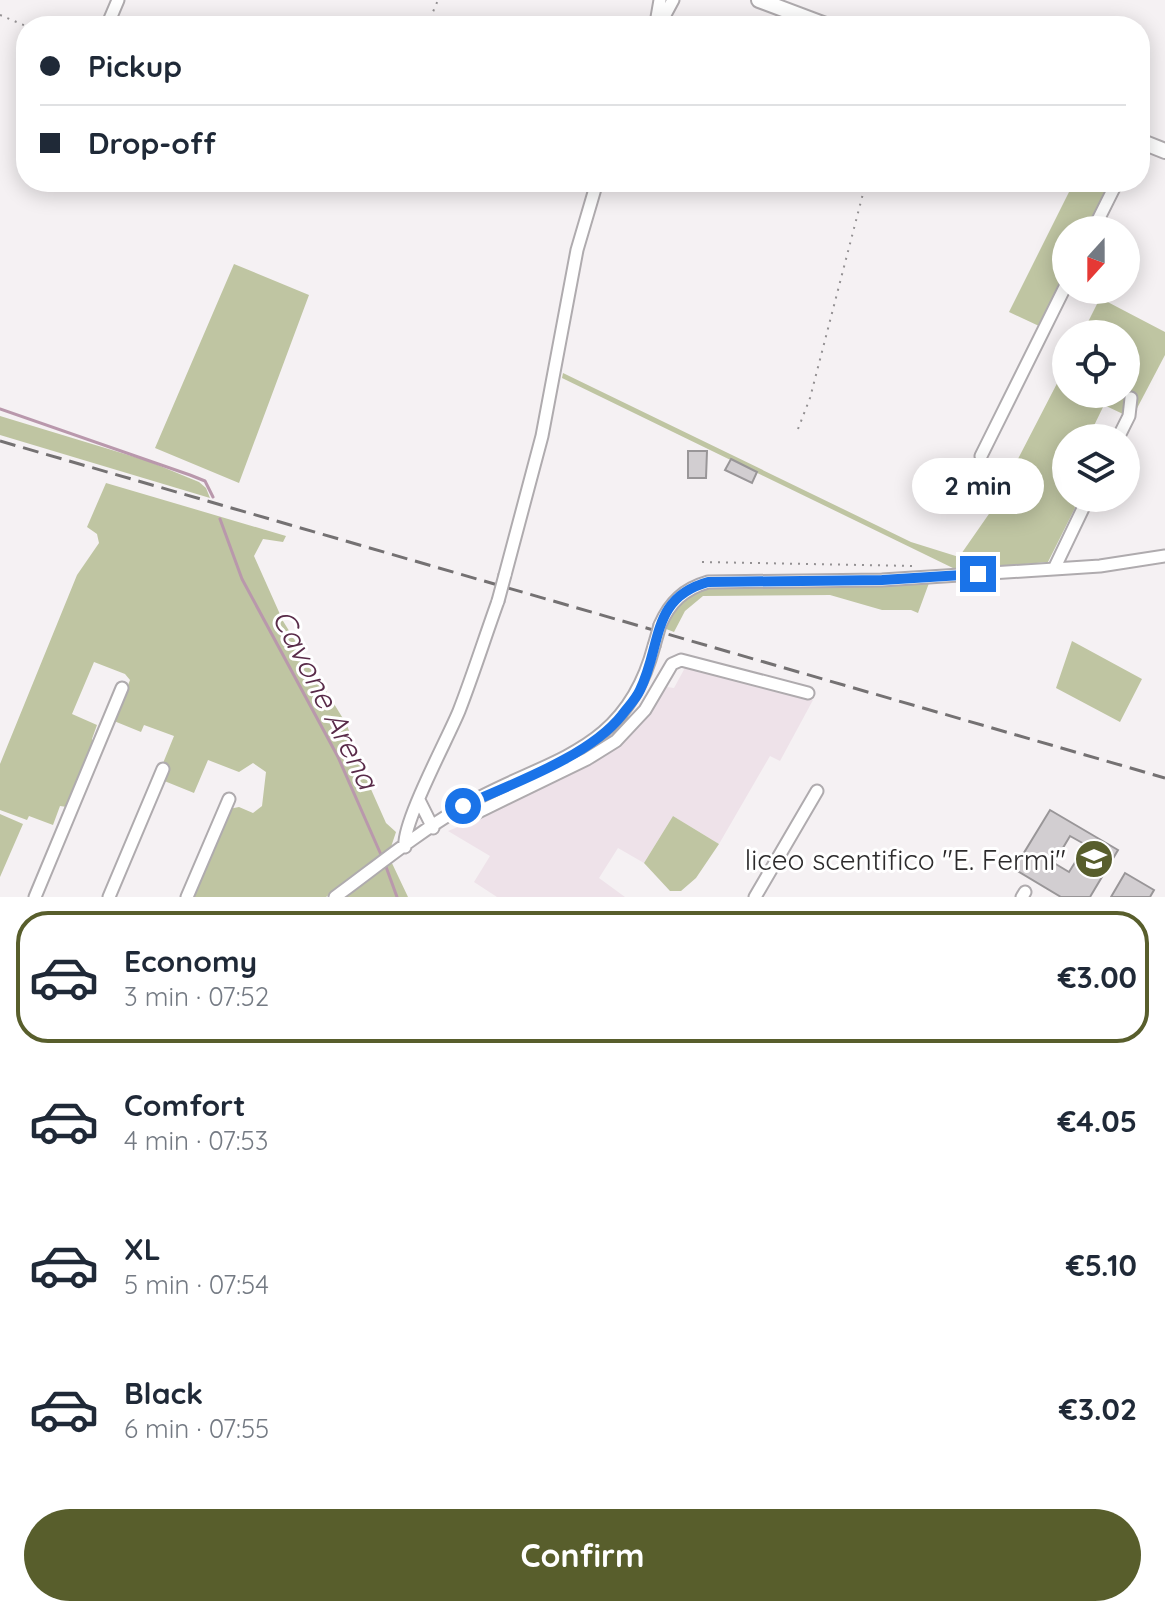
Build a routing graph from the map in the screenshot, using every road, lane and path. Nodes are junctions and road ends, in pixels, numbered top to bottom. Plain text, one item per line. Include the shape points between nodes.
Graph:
1 (759, 0) edge
2 (801, 16) edge
3 (594, 192) edge
4 (863, 192) edge
5 (1112, 192) edge
6 (1100, 216) edge
7 (1057, 304) edge
8 (798, 429) dead end
9 (981, 456) dead end
10 (1081, 512) edge
11 (1165, 556) edge
12 (702, 562) dead end
13 (1054, 569) junction
14 (935, 577) junction
15 (122, 688) dead end
16 (808, 693) dead end
17 (163, 769) dead end
18 (817, 791) dead end
19 (229, 799) dead end
20 (419, 800) junction
21 (449, 815) junction
22 (433, 828) junction
23 (405, 847) junction
24 (35, 897) edge
25 (109, 897) edge
26 (187, 897) edge
27 (335, 897) edge
28 (755, 897) edge

1 - 2 street
3 - 20 street, bridge via 577,250 542,436 498,601 459,711
4 - 8 path
5 - 6 street
7 - 9 street
10 - 13 street
11 - 13 street
12 - 14 path via 928,566
13 - 14 street
14 - 21 street, bridge via 694,586 677,597 660,625 640,691 619,719 573,753
15 - 24 street
16 - 21 street via 681,660 672,664 634,725 607,747 472,815
17 - 25 street
18 - 28 street
19 - 26 street
20 - 22 street
20 - 23 street via 405,832
21 - 22 street
22 - 23 street
23 - 27 street

